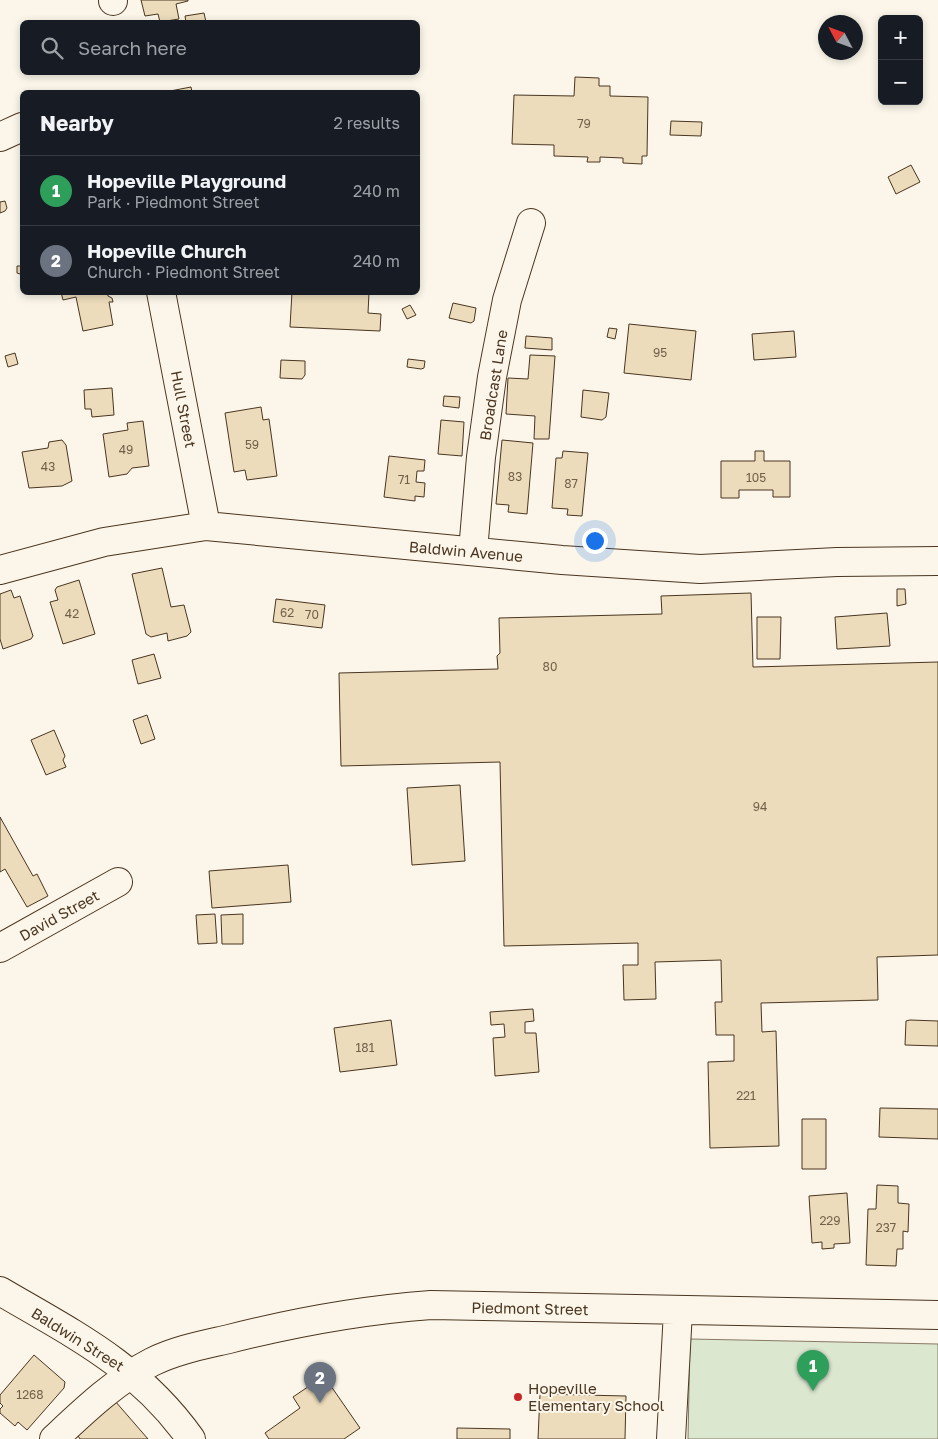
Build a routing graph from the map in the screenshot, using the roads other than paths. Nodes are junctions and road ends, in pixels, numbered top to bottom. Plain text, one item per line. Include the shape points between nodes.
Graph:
1 (20, 128) edge
2 (0, 137) edge
3 (531, 223) dead end
4 (162, 295) edge
5 (206, 526) junction
6 (473, 551) junction
7 (938, 561) edge
8 (0, 570) edge
9 (118, 882) dead end
10 (0, 948) edge
11 (0, 1291) edge
12 (678, 1311) junction
13 (938, 1315) edge
14 (132, 1374) junction
15 (54, 1439) edge
16 (191, 1439) edge
17 (671, 1439) edge

1 - 2 street
3 - 6 street, Broadcast Lane via 508,300 492,377
4 - 5 street, Hull Street
5 - 6 street, Baldwin Avenue
5 - 8 street, Baldwin Avenue via 104,542
6 - 7 street, Baldwin Avenue via 700,569
9 - 10 street, David Street
11 - 14 street, Baldwin Street via 105,1353
12 - 13 street, Piedmont Street
12 - 14 street, Piedmont Street via 431,1305 399,1308 312,1320 230,1338 167,1355
12 - 17 street
14 - 15 street, Piedmont Street
14 - 16 street, Baldwin Street via 160,1399

